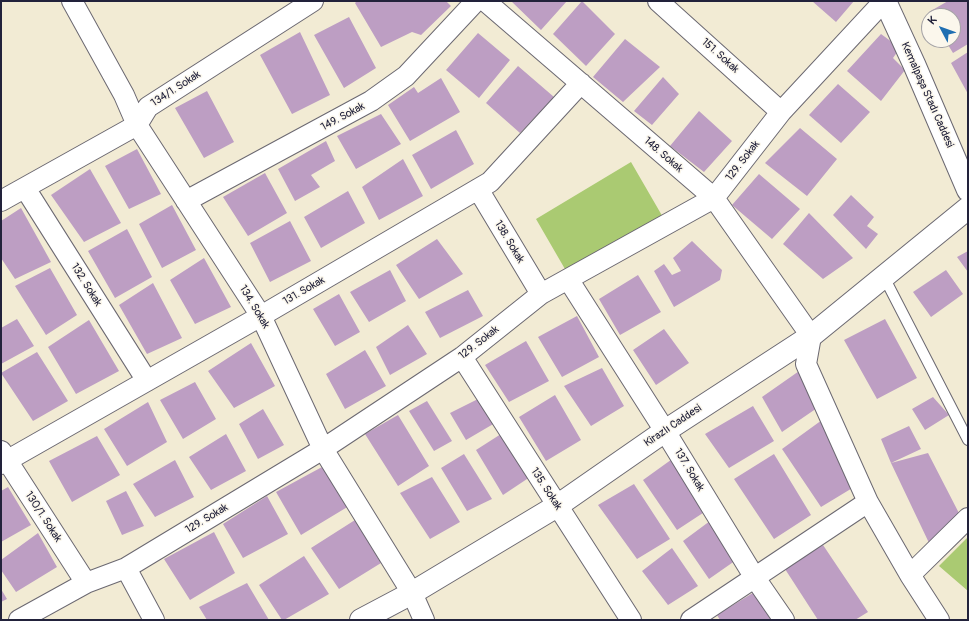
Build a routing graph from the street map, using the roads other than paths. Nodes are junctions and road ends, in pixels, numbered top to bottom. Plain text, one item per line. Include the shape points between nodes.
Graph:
1 (72, 1) edge
2 (313, 1) edge
3 (476, 1) edge
4 (485, 1) edge
5 (658, 1) edge
6 (884, 1) edge
7 (580, 83) junction
8 (781, 112) junction
9 (137, 125) junction
10 (24, 188) junction
11 (478, 190) junction
12 (968, 190) edge
13 (714, 198) junction
14 (1, 201) edge
15 (186, 201) junction
16 (968, 208) edge
17 (884, 277) junction
18 (568, 279) junction
19 (541, 294) junction
20 (261, 316) junction
21 (811, 336) junction
22 (462, 357) junction
23 (147, 381) junction
24 (665, 431) junction
25 (968, 440) edge
26 (324, 449) junction
27 (3, 458) edge
28 (868, 502) junction
29 (557, 506) junction
30 (968, 518) edge
31 (126, 568) junction
32 (910, 576) junction
33 (755, 578) junction
34 (86, 583) junction
35 (412, 593) junction
36 (19, 620) edge
37 (154, 620) edge
38 (361, 620) edge
39 (424, 620) edge
40 (631, 620) edge
41 (691, 620) edge
42 (784, 620) edge
43 (939, 620) edge

1 - 9 street, 134. Sokak via 124,95
2 - 9 street, 134/1. Sokak via 148,107
3 - 15 street, 149. Sokak via 406,76 371,102
4 - 7 street, 148. Sokak
5 - 8 street, 151. Sokak
6 - 8 street, 129. Sokak
6 - 12 main road, Kemalpaşa Stadı Caddesi
7 - 11 street, 131. Sokak via 490,182
7 - 13 street, 148. Sokak
8 - 13 street, 129. Sokak
9 - 10 street, 134/1. Sokak
9 - 15 street, 134. Sokak
10 - 14 street, 134/1. Sokak
10 - 23 street, 132. Sokak
11 - 19 street, 138. Sokak
11 - 20 street, 131. Sokak
13 - 18 street, 129. Sokak
13 - 21 street, 148. Sokak
15 - 20 street, 134. Sokak
16 - 17 main road, Kirazlı Caddesi
17 - 21 main road, Kirazlı Caddesi
17 - 25 lane
18 - 19 street, 129. Sokak
18 - 24 street, 137. Sokak
19 - 22 street, 129. Sokak
20 - 23 street, 131. Sokak
20 - 26 street, 134. Sokak
21 - 24 main road, Kirazlı Caddesi
21 - 28 street via 806,364
22 - 26 street, 129. Sokak
22 - 29 street, 135. Sokak
23 - 27 street, 131. Sokak
24 - 29 main road, Kirazlı Caddesi
24 - 33 street, 137. Sokak
26 - 31 street, 129. Sokak
26 - 35 street, 134. Sokak
27 - 34 street, 130/1. Sokak
28 - 32 street
28 - 33 street
29 - 35 main road, Kirazlı Caddesi
29 - 40 street, 135. Sokak
30 - 32 street
31 - 34 street, 129. Sokak
31 - 37 street
32 - 43 street
33 - 41 street
33 - 42 street, 137. Sokak
34 - 36 street, 129. Sokak
35 - 38 main road, Kirazlı Caddesi
35 - 39 street, 134. Sokak

